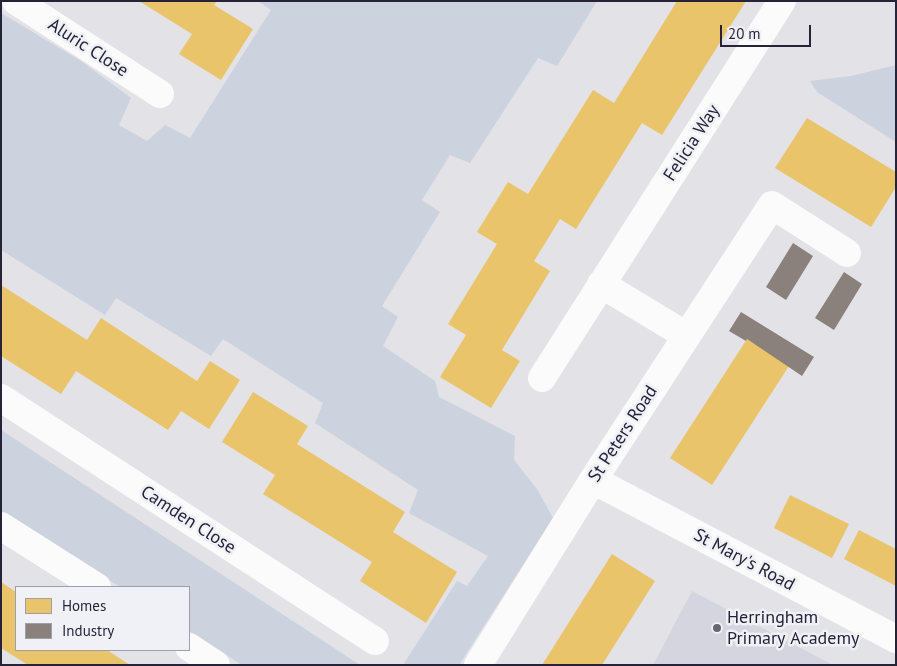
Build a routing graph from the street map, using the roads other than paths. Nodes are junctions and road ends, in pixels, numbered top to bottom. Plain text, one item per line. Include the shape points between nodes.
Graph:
1 (16, 1) edge
2 (782, 1) edge
3 (160, 94) dead end
4 (847, 253) dead end
5 (601, 284) junction
6 (687, 336) junction
7 (542, 378) dead end
8 (1, 398) edge
9 (593, 480) junction
10 (1, 526) edge
11 (94, 586) edge
12 (896, 639) edge
13 (375, 641) dead end
14 (190, 648) edge
15 (216, 665) edge
16 (478, 665) edge

1 - 3 street, Aluric Close
2 - 5 street, Felicia Way
4 - 6 street, St Peters Road via 772,205
5 - 6 street
5 - 7 street, Felicia Way
6 - 9 street, St Peters Road
8 - 13 street, Camden Close
9 - 12 street, St Mary's Road
9 - 16 street, St Peters Road
10 - 11 street
14 - 15 street

